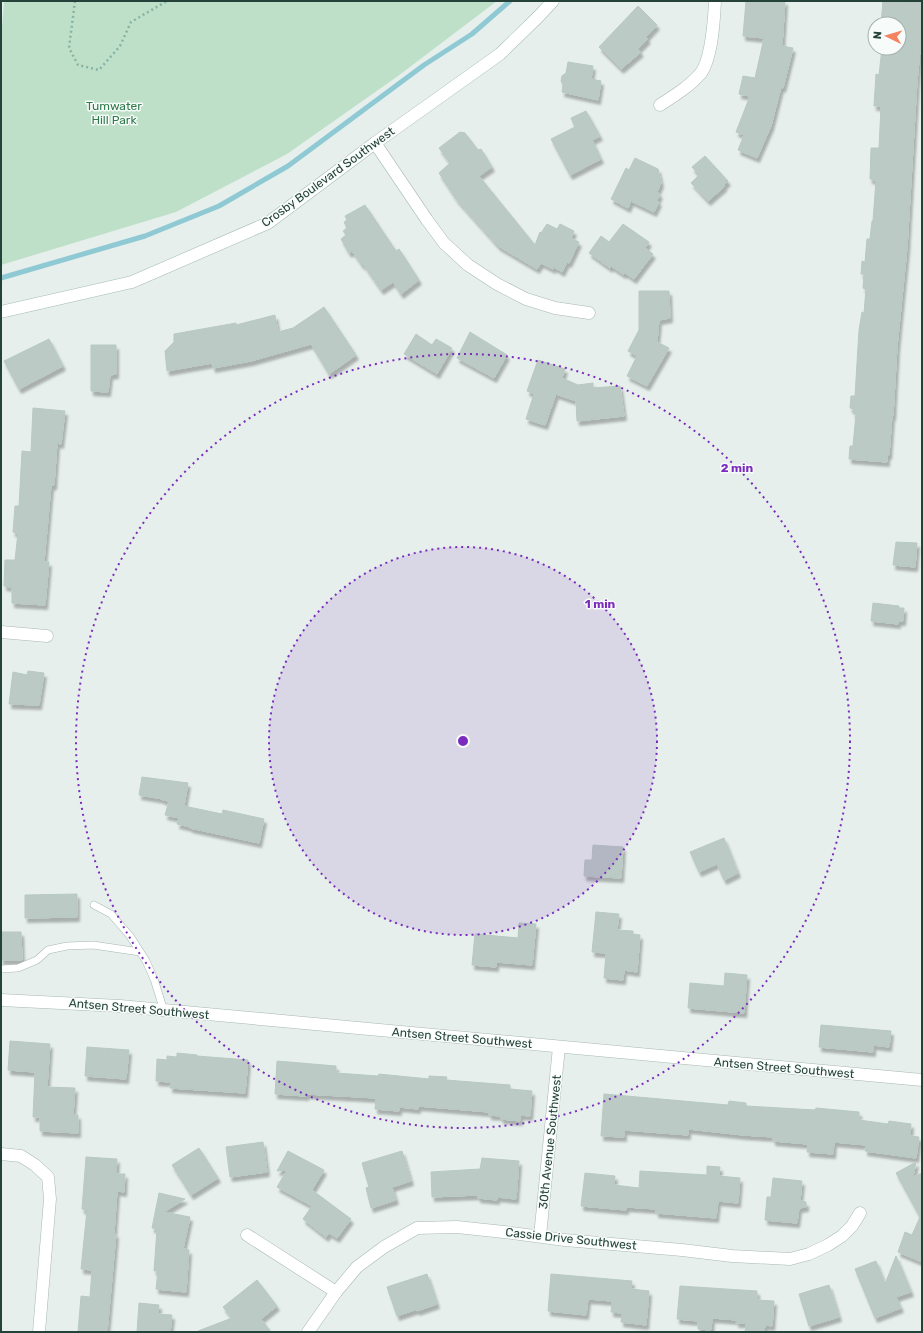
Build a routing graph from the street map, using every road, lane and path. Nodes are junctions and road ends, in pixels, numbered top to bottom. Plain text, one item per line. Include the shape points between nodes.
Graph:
1 (75, 1) edge
2 (167, 1) edge
3 (553, 1) edge
4 (715, 1) edge
5 (660, 105) dead end
6 (375, 143) junction
7 (1, 312) edge
8 (590, 313) dead end
9 (1, 632) edge
10 (47, 636) dead end
11 (94, 905) dead end
12 (140, 952) junction
13 (1, 969) edge
14 (1, 1000) edge
15 (164, 1010) junction
16 (559, 1047) junction
17 (922, 1080) edge
18 (1, 1154) edge
19 (860, 1213) dead end
20 (247, 1235) dead end
21 (540, 1236) junction
22 (336, 1292) junction
23 (39, 1332) edge
24 (308, 1332) edge

1 - 2 path via 69,48 78,65 99,70 120,46 132,22
3 - 6 street, Crosby Boulevard Southwest via 500,54
4 - 5 street via 712,36 701,72 683,90
6 - 7 street, Crosby Boulevard Southwest via 268,223 132,282
6 - 8 street via 444,243 468,265 526,299 555,308
9 - 10 street
11 - 12 lane via 112,914
12 - 13 lane via 93,945 67,946 48,950 37,960 18,968
12 - 15 lane via 154,979
14 - 15 street, Antsen Street Southwest
15 - 16 street, Antsen Street Southwest
16 - 17 street, Antsen Street Southwest
16 - 21 street, 30th Avenue Southwest
18 - 23 street via 21,1156 48,1177 50,1199
19 - 21 street, Cassie Drive Southwest via 842,1236 810,1254 790,1259 732,1256
20 - 22 street
21 - 22 street, Cassie Drive Southwest via 457,1227 417,1228 384,1247 357,1267
22 - 24 street, Cassie Drive Southwest

